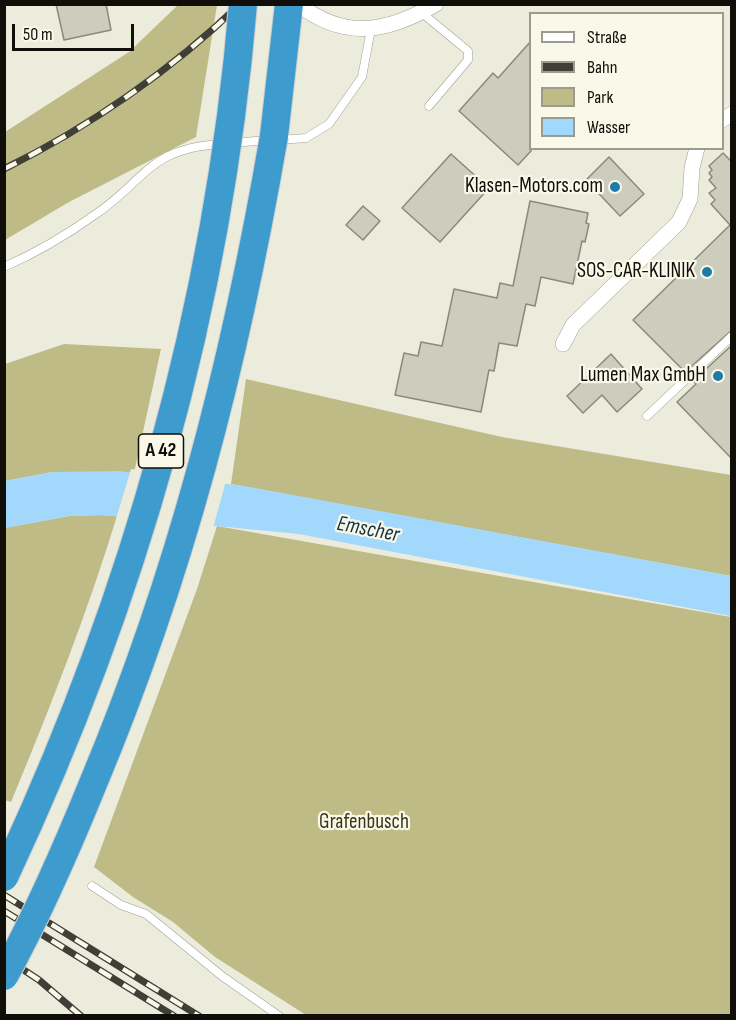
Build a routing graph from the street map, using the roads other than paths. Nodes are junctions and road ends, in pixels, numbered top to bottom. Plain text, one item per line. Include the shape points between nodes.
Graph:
1 (243, 4) edge
2 (289, 4) edge
3 (298, 4) edge
4 (436, 4) edge
5 (422, 13) junction
6 (371, 29) junction
7 (429, 106) dead end
8 (696, 150) edge
9 (4, 267) edge
10 (732, 336) edge
11 (563, 344) dead end
12 (647, 416) dead end
13 (4, 877) edge
14 (92, 886) dead end
15 (4, 976) edge
16 (279, 1016) edge

1 - 13 highway, A 42, bridge via 224,174 189,346 159,460 116,606 76,713
2 - 15 highway, A 42, bridge via 274,136 255,248 197,492 118,725 44,897
3 - 6 street via 337,26
4 - 5 street
5 - 6 street
5 - 7 lane via 468,51 468,60
6 - 9 lane via 362,76 329,124 306,138 191,146 164,157 98,213
8 - 11 street via 690,199 679,222 573,325
10 - 12 lane
14 - 16 lane via 121,905 146,914

